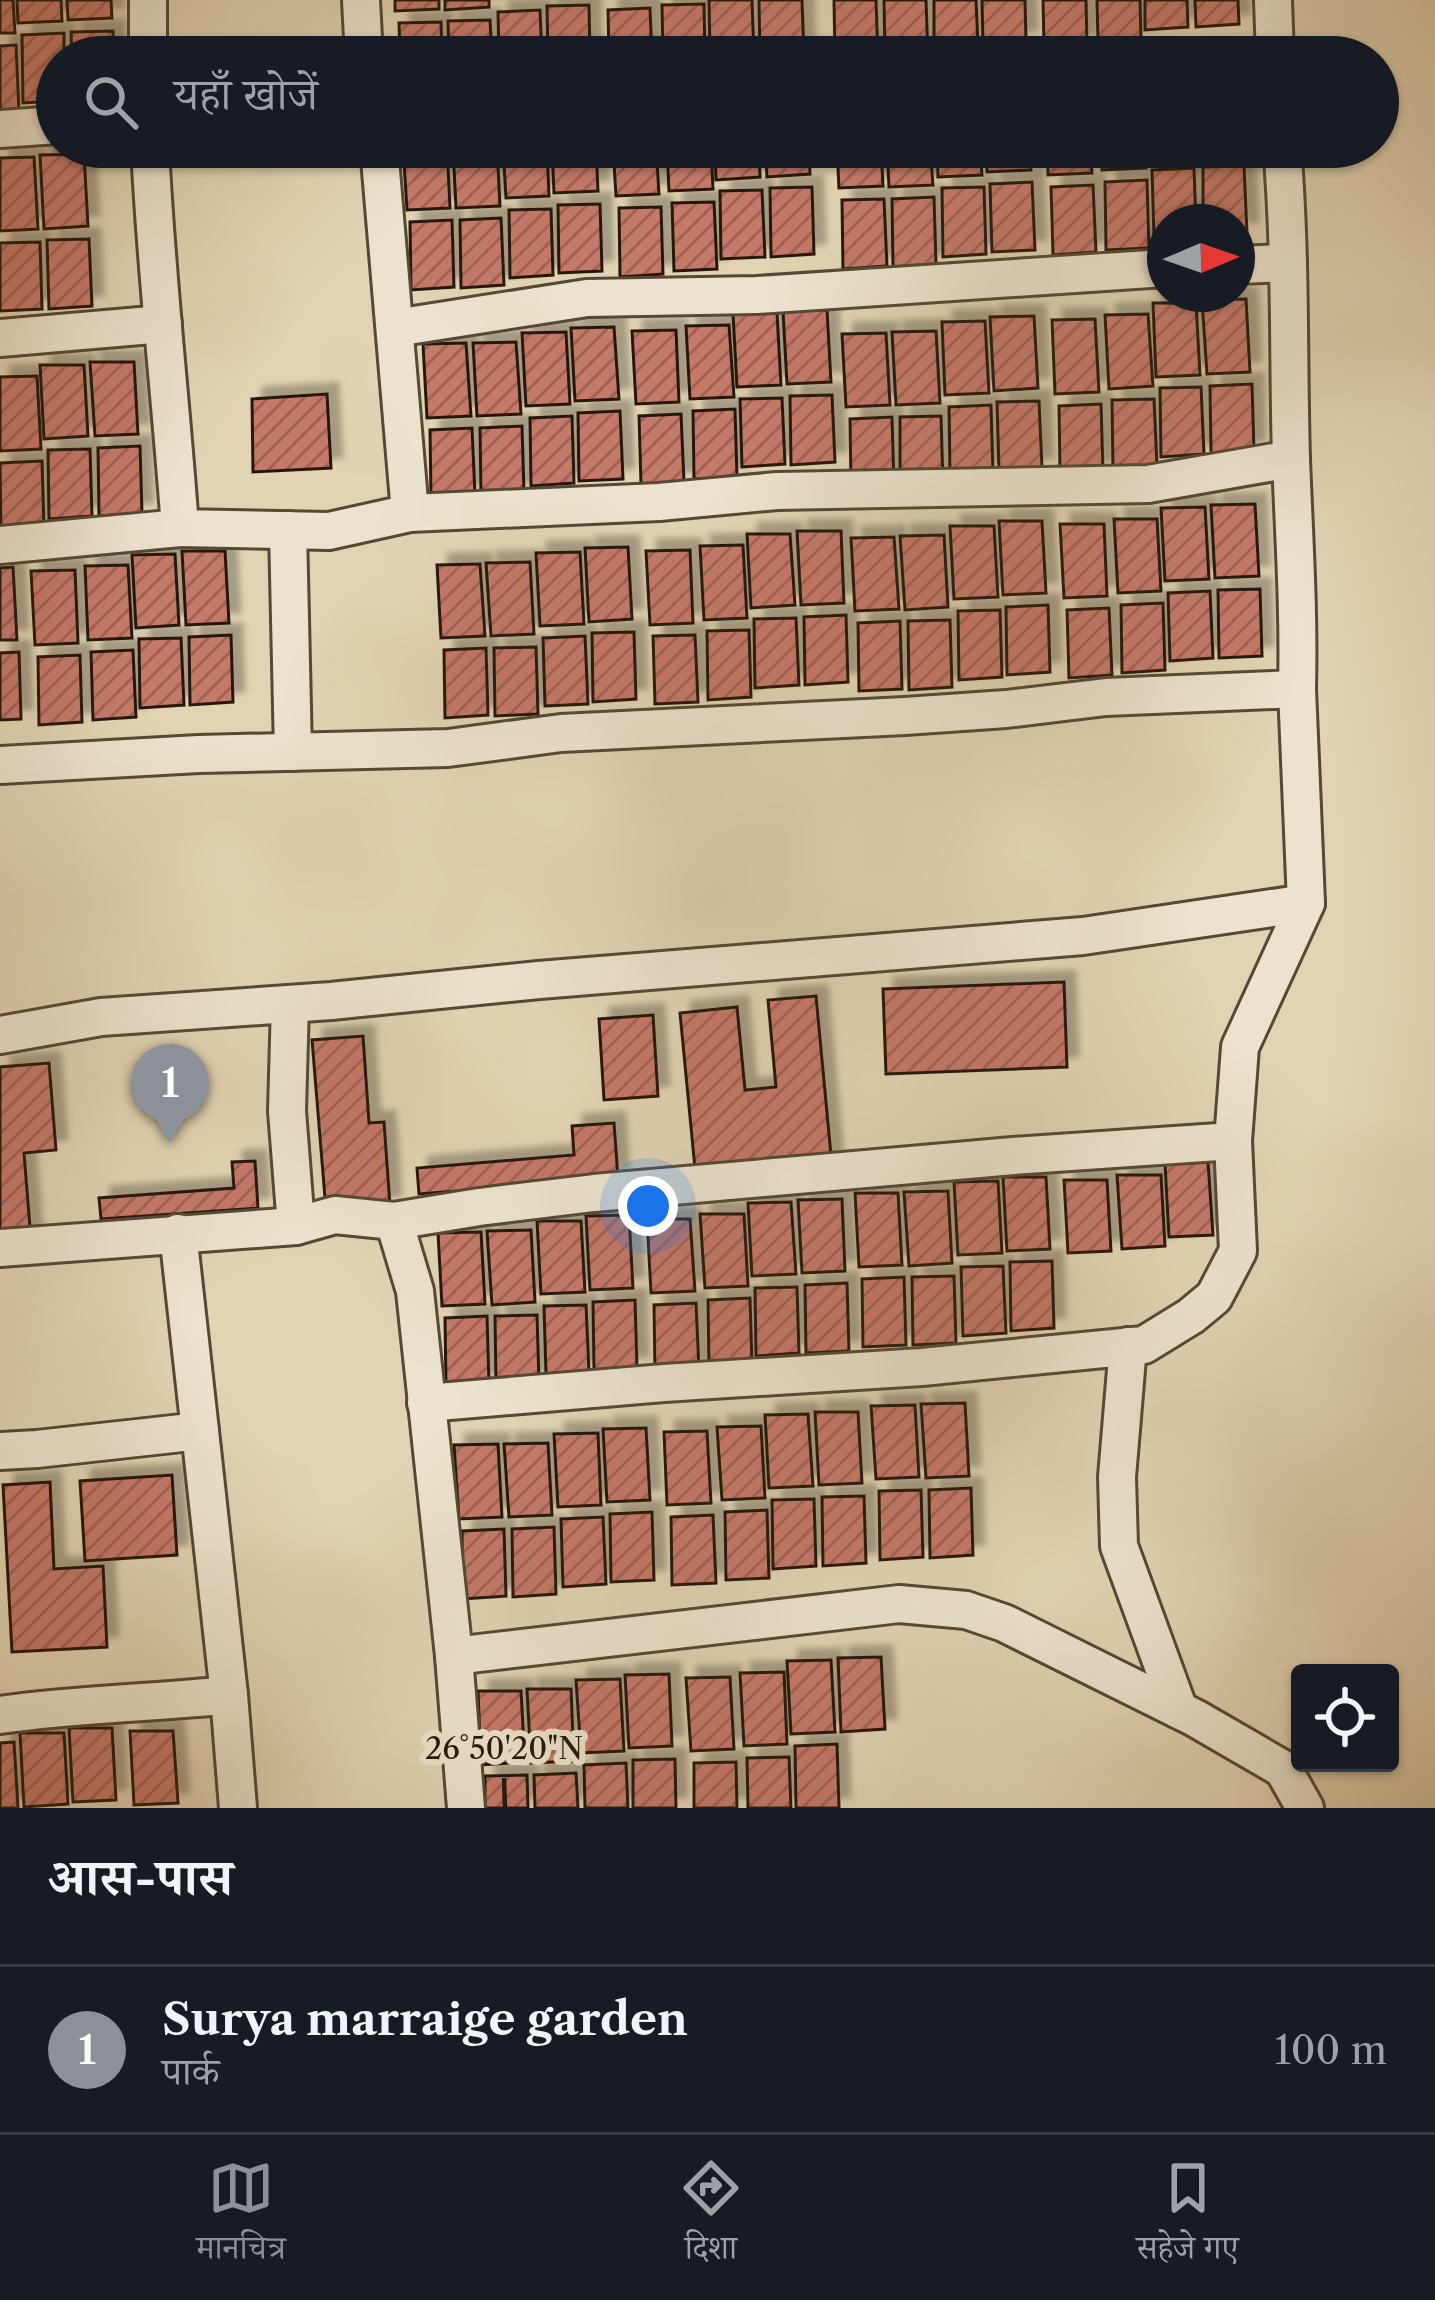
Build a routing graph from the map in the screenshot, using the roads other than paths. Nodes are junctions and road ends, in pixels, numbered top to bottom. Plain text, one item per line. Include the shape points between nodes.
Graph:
1 (148, 0) edge
2 (361, 0) edge
3 (1273, 0) edge
4 (148, 36) edge
5 (363, 36) edge
6 (1274, 36) edge
7 (36, 126) edge
8 (0, 129) edge
9 (151, 168) edge
10 (381, 168) edge
11 (1283, 168) edge
12 (1288, 263) junction
13 (1255, 264) edge
14 (1147, 269) edge
15 (163, 324) junction
16 (395, 328) junction
17 (0, 338) edge
18 (1292, 459) junction
19 (410, 513) junction
20 (180, 528) junction
21 (288, 530) junction
22 (0, 545) edge
23 (1297, 688) junction
24 (293, 752) junction
25 (0, 765) edge
26 (1306, 903) junction
27 (290, 1004) junction
28 (0, 1035) edge
29 (1233, 1141) junction
30 (394, 1221) junction
31 (296, 1226) junction
32 (178, 1233) junction
33 (0, 1248) edge
34 (1128, 1346) junction
35 (425, 1403) junction
36 (200, 1431) junction
37 (0, 1451) edge
38 (454, 1656) junction
39 (229, 1695) junction
40 (1179, 1710) junction
41 (0, 1715) edge
42 (238, 1808) edge
43 (466, 1808) edge
44 (1305, 1808) edge

1 - 4 street
2 - 5 street
3 - 6 street
7 - 8 street
9 - 15 street
10 - 16 street
11 - 12 street
12 - 13 street
12 - 18 street
14 - 16 street via 587,298
15 - 17 street
15 - 20 street
16 - 19 street
18 - 19 street via 1148,484 777,491
18 - 23 street
19 - 21 street via 329,531
20 - 21 street
20 - 22 street
21 - 24 street
23 - 24 street
23 - 26 street
24 - 25 street
26 - 27 street via 1083,936
26 - 29 street via 1240,1047
27 - 28 street via 101,1016
27 - 31 street
29 - 30 street via 594,1192
29 - 34 street via 1238,1251 1214,1297 1144,1345
30 - 31 street via 335,1215
30 - 35 street via 415,1291
31 - 32 street
32 - 33 street
32 - 36 street
34 - 35 street
34 - 40 street via 1119,1546
35 - 38 street
36 - 37 street
36 - 39 street
38 - 40 street via 898,1604 966,1610 1004,1623
38 - 43 street
39 - 41 street
39 - 42 street
40 - 44 street via 1283,1769

